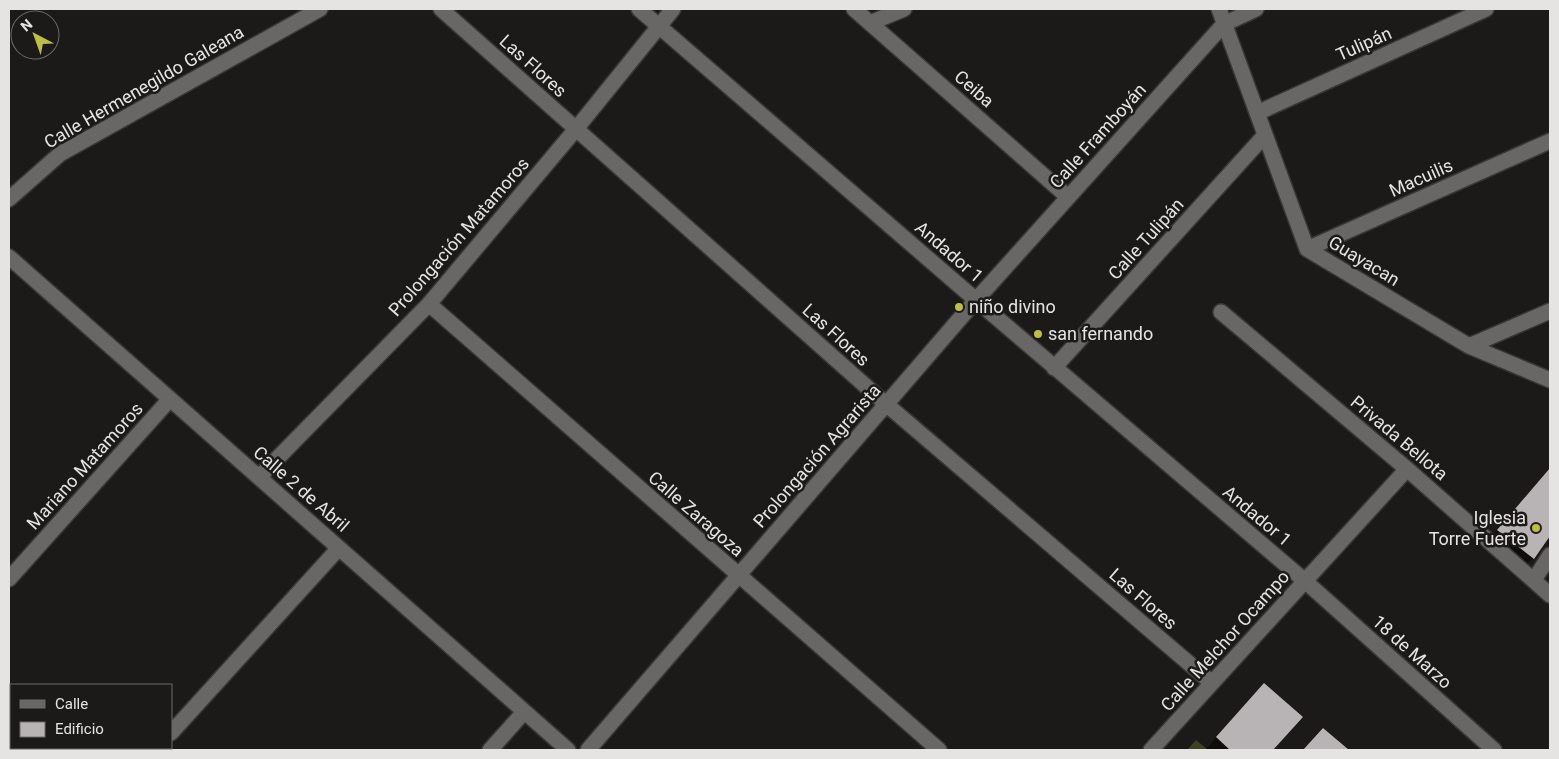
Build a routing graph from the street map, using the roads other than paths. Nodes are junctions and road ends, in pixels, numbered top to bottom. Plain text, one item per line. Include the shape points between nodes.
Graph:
1 (320, 9) edge
2 (441, 9) edge
3 (639, 9) edge
4 (673, 9) edge
5 (854, 9) edge
6 (904, 9) edge
7 (1219, 9) edge
8 (1256, 9) edge
9 (1486, 9) edge
10 (299, 13) edge
11 (870, 23) junction
12 (1224, 24) junction
13 (659, 26) junction
14 (1257, 113) junction
15 (576, 129) junction
16 (1265, 135) junction
17 (1550, 141) edge
18 (1068, 197) junction
19 (9, 199) edge
20 (1307, 249) junction
21 (9, 257) edge
22 (976, 300) junction
23 (429, 304) junction
24 (1550, 311) edge
25 (1221, 312) dead end
26 (1469, 346) junction
27 (1054, 368) junction
28 (1550, 380) edge
29 (170, 399) junction
30 (886, 404) junction
31 (1407, 469) junction
32 (259, 478) junction
33 (339, 548) junction
34 (1550, 555) edge
35 (738, 576) junction
36 (9, 580) edge
37 (1534, 580) junction
38 (1305, 581) junction
39 (1550, 595) edge
40 (1212, 683) junction
41 (524, 712) junction
42 (172, 732) edge
43 (490, 750) edge
44 (568, 750) edge
45 (588, 750) edge
46 (939, 750) edge
47 (1151, 750) edge
48 (1494, 750) edge

1 - 10 street, Calle Hermenegildo Galeana
2 - 15 street, Las Flores
3 - 13 street, Andador 1
4 - 13 street, Prolongación Matamoros
5 - 11 street, Ceiba
6 - 11 street
7 - 12 street, Guayacan
8 - 12 street, Calle Framboyán
9 - 14 street, Tulipán
10 - 19 street, Calle Hermenegildo Galeana via 60,154
11 - 18 street, Ceiba
12 - 14 street, Guayacan
12 - 18 street, Calle Framboyán
13 - 15 street, Prolongación Matamoros
13 - 22 street, Andador 1
14 - 16 street, Guayacan
15 - 23 street, Prolongación Matamoros
15 - 30 street, Las Flores
16 - 20 street, Guayacan
16 - 27 street, Calle Tulipán
17 - 20 street, Macuilis
18 - 22 street, Calle Framboyán
20 - 26 street, Guayacan
21 - 29 street, Calle 2 de Abril
22 - 27 street, Andador 1
22 - 30 street, Prolongación Agrarista
23 - 32 street, Prolongación Matamoros
23 - 35 street, Calle Zaragoza
24 - 26 street
25 - 31 street, Privada Bellota
26 - 28 street, Guayacan
27 - 38 street, Andador 1
29 - 32 street, Calle 2 de Abril
29 - 36 street, Mariano Matamoros
30 - 35 street, Prolongación Agrarista
30 - 40 street, Las Flores
31 - 37 street, Privada Bellota
31 - 38 street, Calle Melchor Ocampo
32 - 33 street, Calle 2 de Abril
33 - 41 street, Calle 2 de Abril
33 - 42 street
34 - 37 street
35 - 45 street, Prolongación Agrarista
35 - 46 street, Calle Zaragoza
37 - 39 street, Privada Bellota
38 - 40 street, Calle Melchor Ocampo
38 - 48 street, 18 de Marzo
40 - 47 street, Calle Melchor Ocampo
41 - 43 street
41 - 44 street, Calle 2 de Abril

